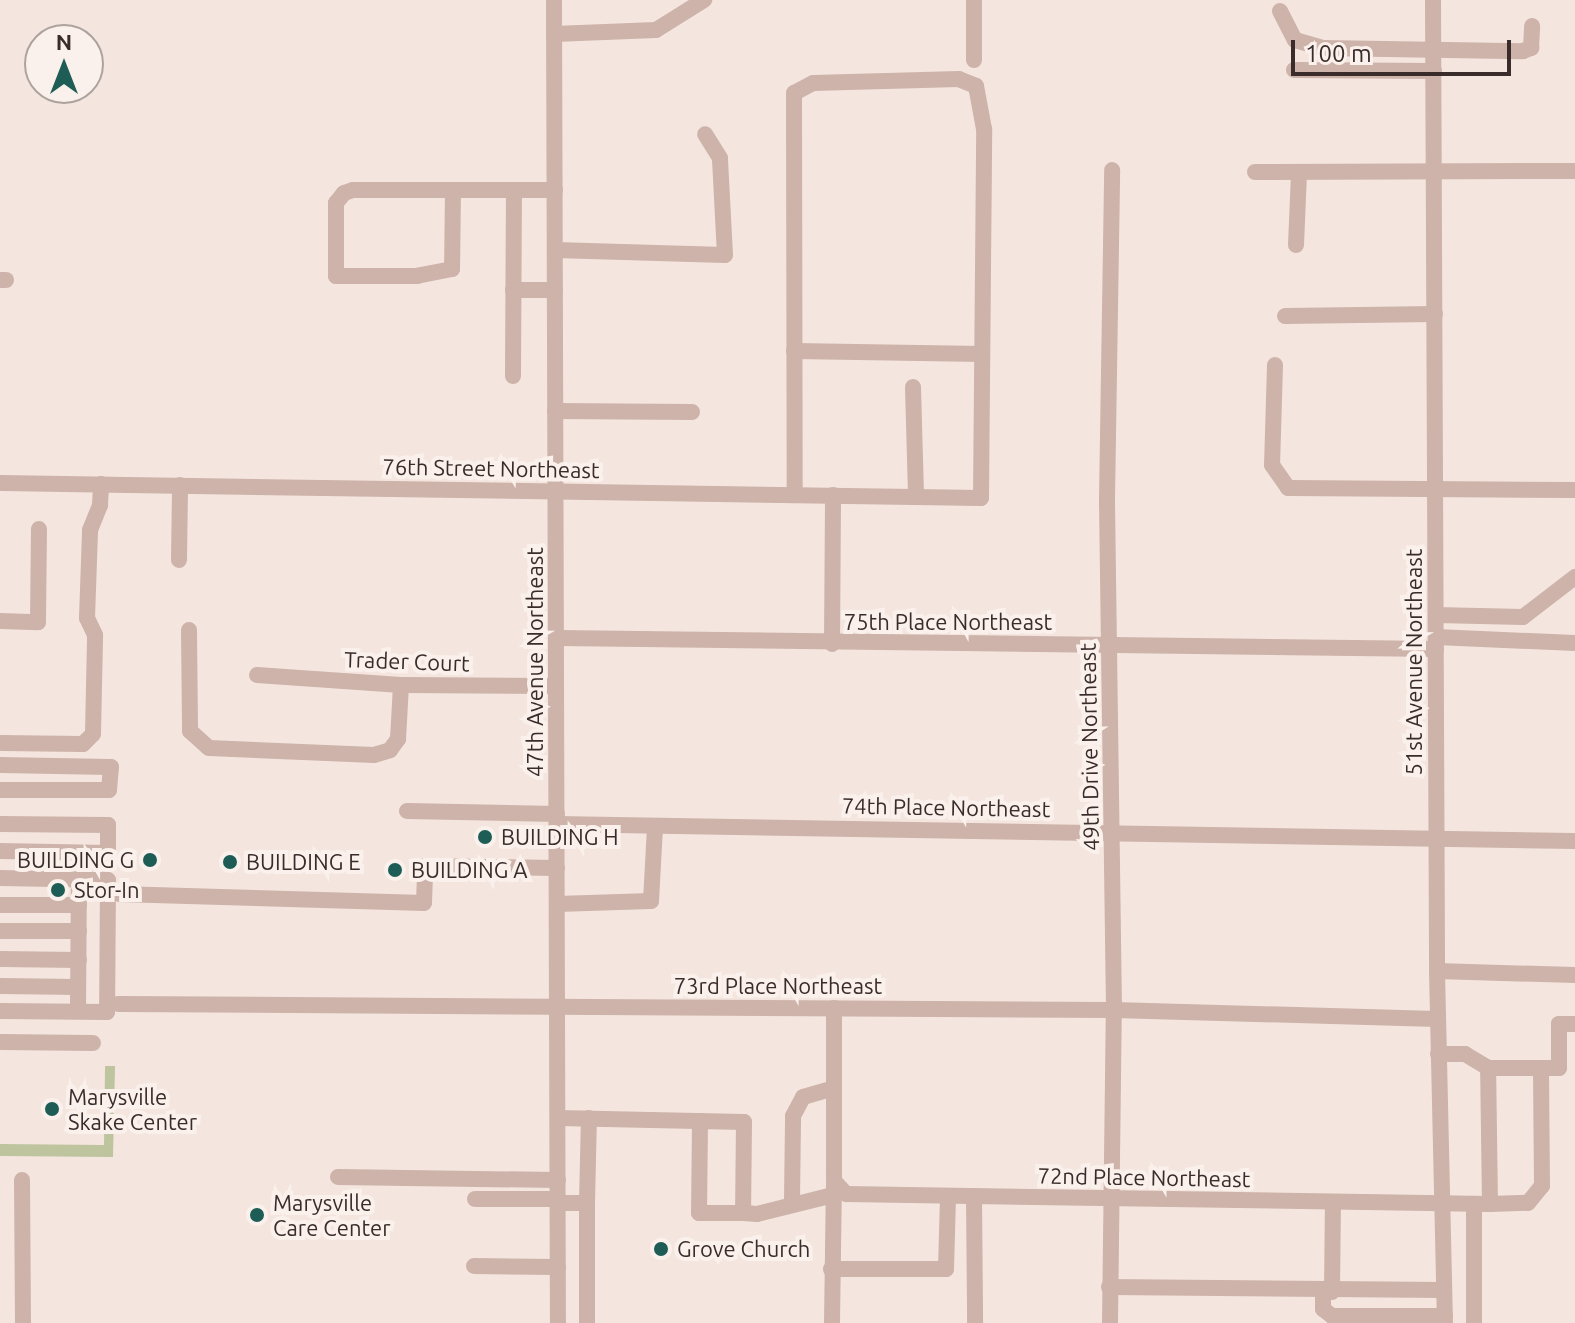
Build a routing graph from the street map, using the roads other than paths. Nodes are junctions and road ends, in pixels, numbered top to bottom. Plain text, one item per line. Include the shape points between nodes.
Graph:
1 (554, 0) edge
2 (704, 0) edge
3 (974, 0) edge
4 (1433, 0) edge
5 (1280, 11) dead end
6 (1532, 26) dead end
7 (554, 34) junction
8 (1433, 48) junction
9 (974, 60) dead end
10 (1294, 70) dead end
11 (1434, 71) junction
12 (705, 134) dead end
13 (1112, 170) dead end
14 (1575, 171) edge
15 (1255, 172) dead end
16 (1299, 172) junction
17 (1434, 173) junction
18 (453, 190) junction
19 (514, 190) junction
20 (555, 190) junction
21 (1296, 245) dead end
22 (555, 250) junction
23 (513, 290) junction
24 (555, 290) junction
25 (1435, 314) junction
26 (1285, 316) dead end
27 (794, 351) junction
28 (982, 354) junction
29 (1275, 365) dead end
30 (513, 376) dead end
31 (913, 387) dead end
32 (555, 411) junction
33 (692, 412) dead end
34 (0, 483) edge
35 (101, 484) junction
36 (180, 485) junction
37 (1436, 489) junction
38 (1575, 490) edge
39 (556, 491) junction
40 (795, 495) junction
41 (833, 495) junction
42 (916, 497) junction
43 (39, 529) dead end
44 (179, 560) dead end
45 (1575, 577) edge
46 (1436, 615) junction
47 (0, 621) edge
48 (189, 630) dead end
49 (557, 638) junction
50 (1110, 643) junction
51 (1436, 643) junction
52 (1575, 643) edge
53 (832, 644) junction
54 (257, 675) dead end
55 (401, 685) junction
56 (556, 686) junction
57 (0, 743) edge
58 (0, 765) edge
59 (0, 790) edge
60 (407, 811) dead end
61 (557, 819) junction
62 (0, 824) edge
63 (655, 826) junction
64 (1112, 831) junction
65 (1435, 837) junction
66 (1575, 841) edge
67 (0, 851) edge
68 (557, 868) junction
69 (0, 878) edge
70 (79, 879) junction
71 (119, 894) dead end
72 (557, 904) junction
73 (0, 905) edge
74 (79, 905) junction
75 (0, 931) edge
76 (79, 931) junction
77 (0, 959) edge
78 (79, 960) junction
79 (1437, 971) junction
80 (1575, 975) edge
81 (0, 986) edge
82 (78, 987) junction
83 (118, 1004) dead end
84 (557, 1007) junction
85 (834, 1008) junction
86 (1114, 1010) junction
87 (0, 1011) edge
88 (78, 1011) junction
89 (1437, 1019) junction
90 (1575, 1024) edge
91 (0, 1042) edge
92 (93, 1043) dead end
93 (1438, 1054) junction
94 (1488, 1068) junction
95 (1541, 1068) junction
96 (1567, 1068) edge
97 (834, 1088) junction
98 (558, 1118) junction
99 (589, 1118) junction
100 (700, 1121) junction
101 (338, 1177) dead end
102 (22, 1180) dead end
103 (558, 1180) junction
104 (838, 1190) junction
105 (948, 1196) junction
106 (974, 1196) junction
107 (475, 1199) dead end
108 (1108, 1199) junction
109 (558, 1201) junction
110 (792, 1202) junction
111 (1333, 1202) junction
112 (587, 1203) junction
113 (1442, 1203) junction
114 (1482, 1204) junction
115 (743, 1213) junction
116 (474, 1266) dead end
117 (558, 1267) junction
118 (831, 1269) junction
119 (1109, 1287) junction
120 (1444, 1290) junction
121 (1328, 1292) junction
122 (1445, 1320) edge
123 (23, 1323) edge
124 (558, 1323) edge
125 (587, 1323) edge
126 (832, 1323) edge
127 (975, 1323) edge
128 (1110, 1323) edge
129 (1474, 1323) edge

1 - 7 street, 47th Avenue Northeast
2 - 7 street via 656,30
3 - 9 street
4 - 8 street, 51st Avenue Northeast
5 - 8 street via 1288,31 1304,45
6 - 8 street via 1531,48 1523,51
7 - 20 street, 47th Avenue Northeast
8 - 11 street, 51st Avenue Northeast
10 - 11 street
11 - 17 street, 51st Avenue Northeast
12 - 22 street via 720,158 725,255
13 - 50 street, 49th Drive Northeast
14 - 17 street
15 - 16 street
16 - 17 street
16 - 21 street
17 - 25 street, 51st Avenue Northeast
18 - 18 street via 344,193 336,203 336,276 417,276 452,269
18 - 19 street
19 - 20 street
19 - 23 street
20 - 22 street, 47th Avenue Northeast
22 - 24 street, 47th Avenue Northeast
23 - 24 street
23 - 30 street
24 - 32 street, 47th Avenue Northeast
25 - 26 street
25 - 37 street, 51st Avenue Northeast
27 - 28 street
27 - 28 street via 794,93 813,83 959,79 976,86 984,129
27 - 40 street
28 - 42 street, 76th Street Northeast via 981,498
29 - 37 street via 1272,465 1288,488
31 - 42 street
32 - 33 street
32 - 39 street, 47th Avenue Northeast
34 - 35 street, 76th Street Northeast
35 - 36 street, 76th Street Northeast
35 - 57 street via 90,530 87,603 95,635 93,734 83,744
36 - 39 street, 76th Street Northeast
36 - 44 street
37 - 38 street
37 - 46 street, 51st Avenue Northeast
39 - 40 street, 76th Street Northeast
39 - 49 street, 47th Avenue Northeast
40 - 41 street, 76th Street Northeast
41 - 42 street, 76th Street Northeast
41 - 53 street
43 - 47 street via 38,622
45 - 46 street via 1523,617
46 - 51 street, 51st Avenue Northeast
48 - 55 street via 190,731 209,748 374,755 390,750 398,739
49 - 53 street, 75th Place Northeast
49 - 56 street, 47th Avenue Northeast
50 - 51 street, 75th Place Northeast
50 - 53 street, 75th Place Northeast
50 - 64 street, 49th Drive Northeast
51 - 52 street, 75th Place Northeast
51 - 65 street, 51st Avenue Northeast
54 - 55 street, Trader Court
55 - 56 street, Trader Court
56 - 61 street, 47th Avenue Northeast
58 - 59 street via 111,767 109,790
60 - 61 street, 74th Place Northeast
61 - 63 street, 74th Place Northeast
61 - 68 street, 47th Avenue Northeast
62 - 67 street via 108,825 108,853
63 - 64 street, 74th Place Northeast
63 - 72 street via 651,901
64 - 65 street, 74th Place Northeast
64 - 86 street, 49th Drive Northeast
65 - 66 street, 74th Place Northeast
65 - 79 street, 51st Avenue Northeast
68 - 71 street via 425,866 424,903
68 - 72 street, 47th Avenue Northeast
69 - 70 street
70 - 74 street
70 - 88 street via 108,880 108,894 107,1012
72 - 84 street, 47th Avenue Northeast
73 - 74 street
74 - 76 street
75 - 76 street
76 - 78 street
77 - 78 street
78 - 82 street
79 - 80 street
79 - 89 street, 51st Avenue Northeast
81 - 82 street
82 - 88 street
83 - 84 street, 73rd Place Northeast
84 - 85 street, 73rd Place Northeast
84 - 98 street, 47th Avenue Northeast
85 - 86 street, 73rd Place Northeast
85 - 97 street
86 - 89 street, 73rd Place Northeast
86 - 108 street, 49th Drive Northeast
87 - 88 street
89 - 93 street, 51st Avenue Northeast
90 - 96 street via 1559,1024
91 - 92 street
93 - 94 street via 1465,1054
93 - 113 street, 51st Avenue Northeast
94 - 95 street
94 - 114 street
95 - 96 street
95 - 114 street, 72nd Place Northeast via 1542,1186 1528,1203
97 - 104 street
97 - 110 street via 803,1097 793,1116
98 - 99 street
98 - 103 street, 47th Avenue Northeast
99 - 100 street
99 - 112 street
100 - 115 street via 744,1122
100 - 115 street, 72nd Place Northeast via 699,1213
101 - 103 street
102 - 123 street
103 - 109 street, 47th Avenue Northeast
104 - 105 street, 72nd Place Northeast
104 - 110 street, 72nd Place Northeast
104 - 118 street
105 - 106 street, 72nd Place Northeast
105 - 118 street via 946,1269
106 - 108 street, 72nd Place Northeast
106 - 127 street
107 - 109 street
108 - 111 street, 72nd Place Northeast
108 - 119 street, 49th Drive Northeast
109 - 112 street
109 - 117 street, 47th Avenue Northeast
110 - 115 street, 72nd Place Northeast via 757,1214
111 - 113 street, 72nd Place Northeast
111 - 121 street
112 - 125 street
113 - 114 street, 72nd Place Northeast
113 - 120 street, 51st Avenue Northeast
114 - 129 street
116 - 117 street
117 - 124 street, 47th Avenue Northeast
118 - 126 street
119 - 121 street
119 - 128 street, 49th Drive Northeast
120 - 121 street
120 - 122 street, 51st Avenue Northeast
121 - 122 street via 1323,1309 1332,1316

